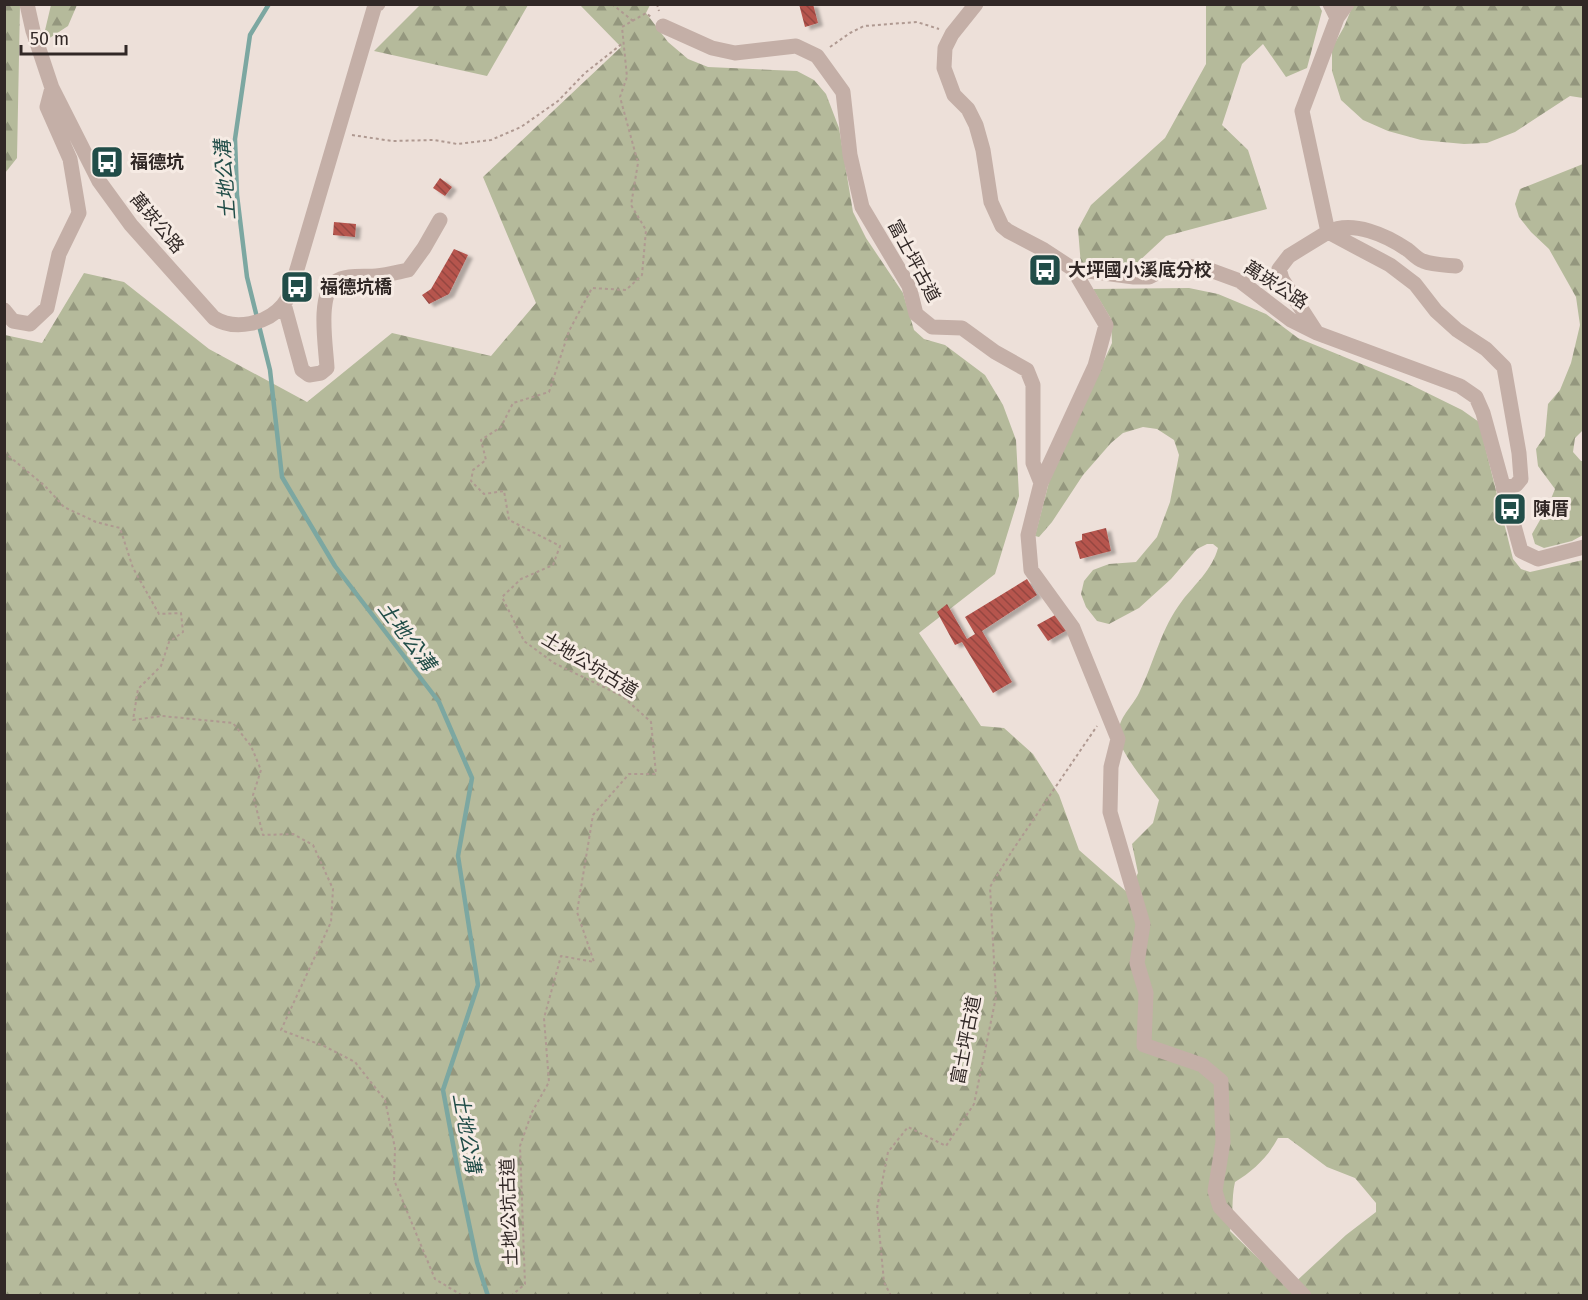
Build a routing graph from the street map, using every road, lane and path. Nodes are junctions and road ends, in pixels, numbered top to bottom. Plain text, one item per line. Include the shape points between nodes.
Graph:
1 (27, 4) edge
2 (612, 4) edge
3 (976, 4) edge
4 (1347, 4) edge
5 (376, 5) edge
6 (1333, 11) edge
7 (633, 21) junction
8 (663, 26) joint
9 (952, 34) junction
10 (624, 43) junction
11 (817, 56) junction
12 (52, 88) junction
13 (337, 133) junction
14 (440, 220) dead end
15 (1328, 232) junction
16 (1456, 267) dead end
17 (1073, 269) junction
18 (281, 307) junction
19 (4, 310) edge
20 (1317, 333) junction
21 (4, 452) edge
22 (1041, 483) junction
23 (1503, 488) junction
24 (1584, 547) edge
25 (1107, 711) junction
26 (463, 1296) edge
27 (511, 1296) edge
28 (891, 1296) edge
29 (1304, 1296) edge

1 - 12 street, 萬崁公路
2 - 7 path
3 - 9 street, 萬崁公路
4 - 6 street
5 - 13 street
6 - 15 street via 1302,111
7 - 8 path via 646,13
7 - 10 path, 土地公坑古道 via 622,27
8 - 11 street via 712,48 735,53 796,46
9 - 11 path via 917,22 864,26
9 - 17 street, 萬崁公路 via 945,48 944,68 954,95 968,109 976,125 996,216 1008,231
10 - 13 path via 585,73 558,101 521,127 491,140 457,144
10 - 27 path, 土地公坑古道 via 627,77 620,97 638,163 631,205 646,230 642,275 626,290 592,288 569,331 549,392 513,403 501,427 481,440 486,460 473,470 471,481 484,494 504,491 510,520 560,546 553,565 521,579 502,597 524,641 554,663 622,696 651,722 656,774 629,774 593,815 577,912 594,962 561,957 544,1018 549,1082 532,1112 520,1146 525,1284
11 - 22 street, 富士坪古道 via 843,92 850,155 862,207 909,286 916,314 932,327 962,328 1027,370 1033,385 1033,463
12 - 18 street, 萬崁公路 via 99,181 138,233 220,322 237,326 266,318
12 - 19 street via 47,107 70,159 79,213 59,254 46,308 30,324 14,321
13 - 18 street via 298,266
14 - 18 street via 408,270 336,281 328,290 324,306 327,368 321,373 309,375 302,370
15 - 16 street via 1347,227 1370,231 1421,261
15 - 20 street via 1289,256 1279,269
15 - 23 street via 1390,265 1415,284 1436,311 1504,367 1521,479 1516,485
17 - 20 street, 萬崁公路 via 1134,278 1187,266 1210,270 1240,281 1291,320
17 - 22 street via 1106,325 1095,366
20 - 23 street, 萬崁公路 via 1460,386 1476,397
21 - 26 path via 64,507 120,528 133,568 159,614 181,613 183,632 169,642 161,666 138,689 133,720 162,716 233,723 251,746 261,770 254,795 263,835 293,834 313,845 333,889 331,922 281,1030 355,1062 385,1100 395,1148 394,1180 435,1279
22 - 25 street, 富士坪古道 via 1028,535 1031,570 1073,628
23 - 24 street, 萬崁公路 via 1521,551 1538,559
25 - 28 path, 富士坪古道 via 990,887 996,997 974,1104 946,1146 909,1127 888,1152 877,1208 884,1282
25 - 29 street, 富士坪古道 via 1119,740 1111,766 1110,812 1143,924 1137,963 1146,993 1144,1045 1202,1065 1221,1081 1223,1142 1215,1191 1220,1207

